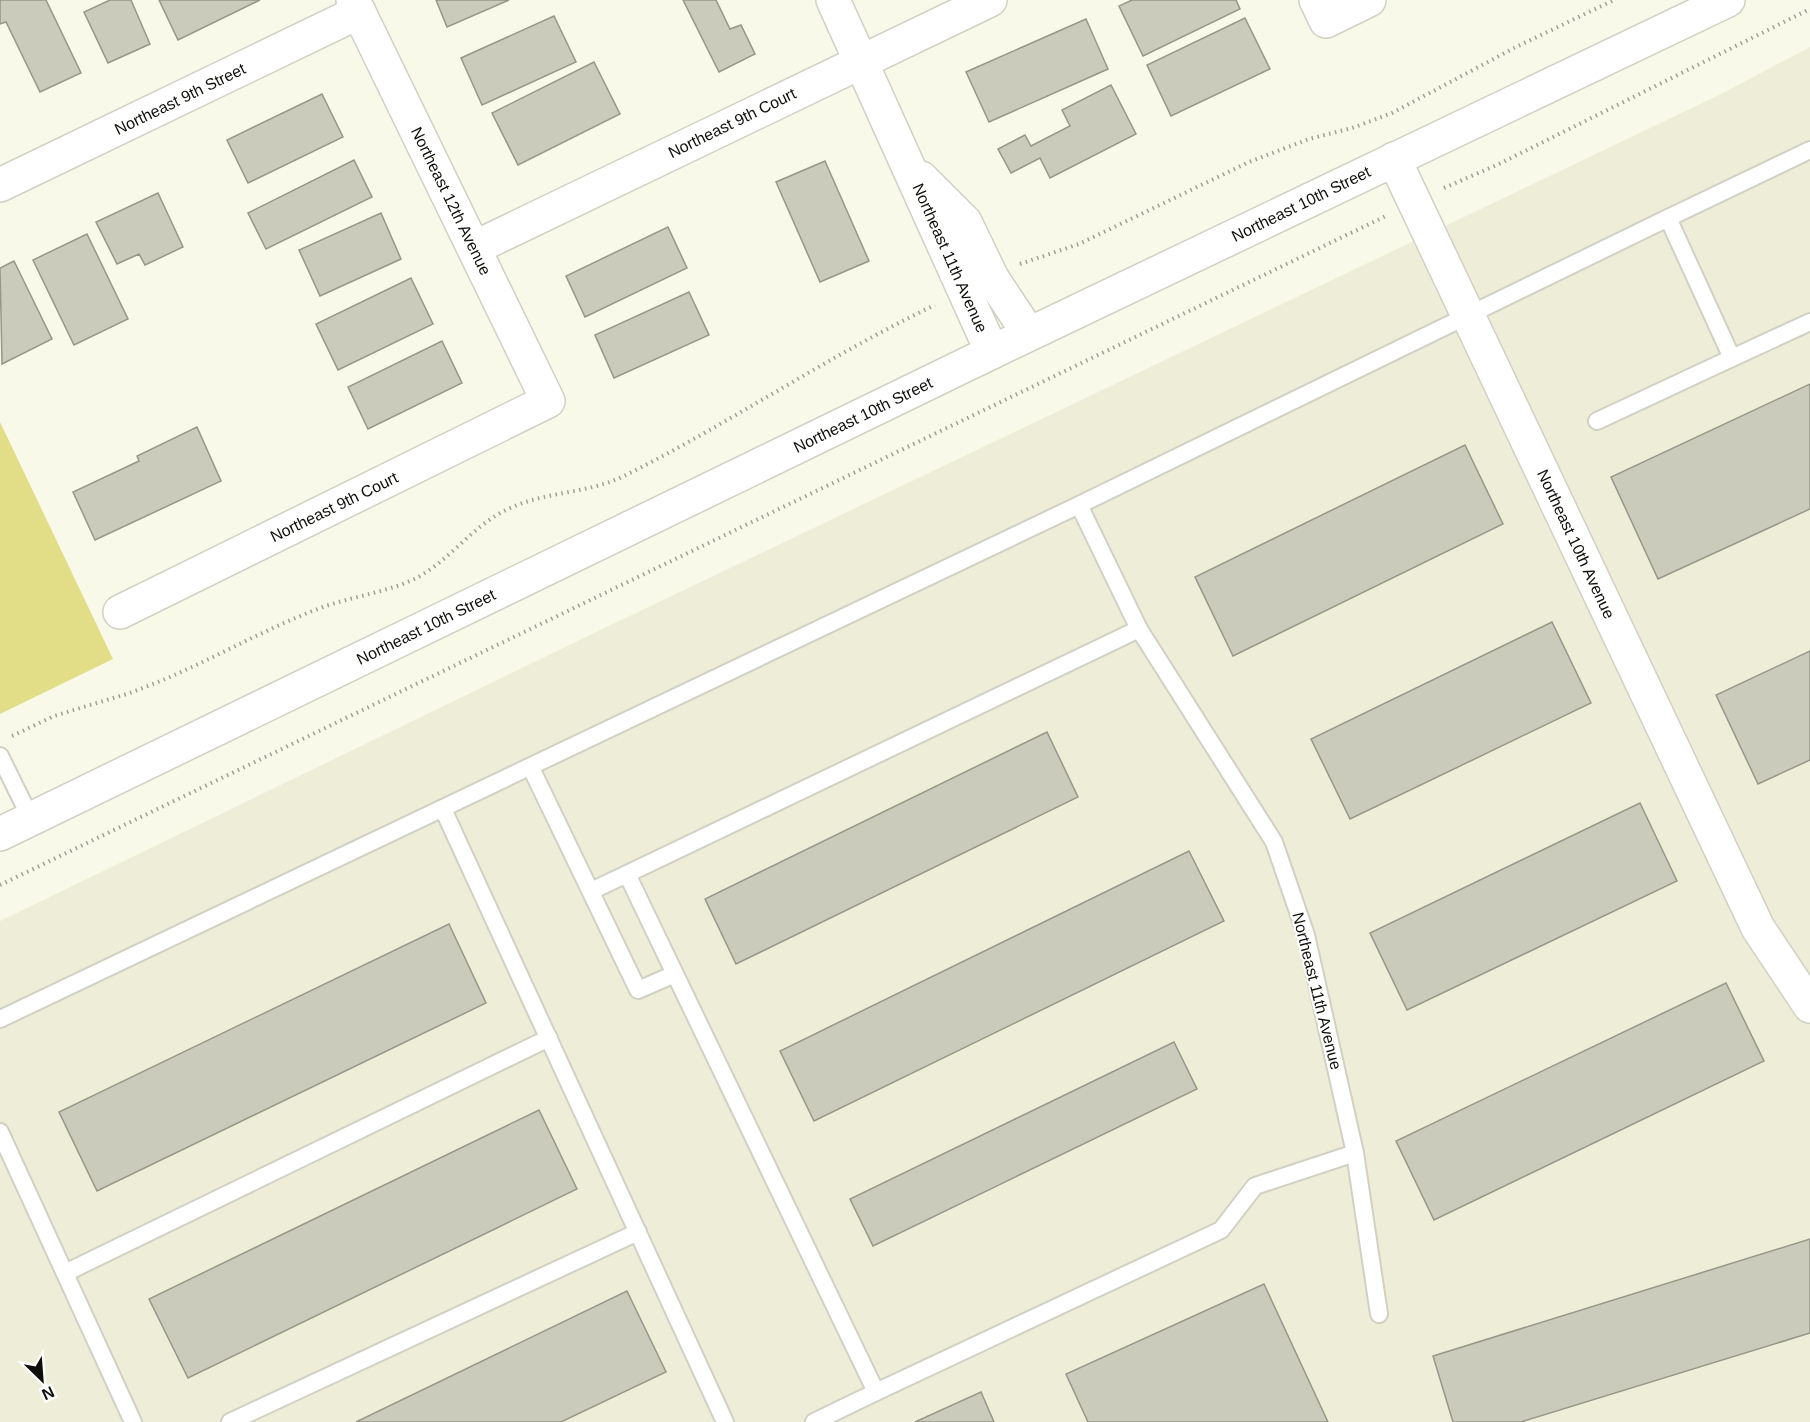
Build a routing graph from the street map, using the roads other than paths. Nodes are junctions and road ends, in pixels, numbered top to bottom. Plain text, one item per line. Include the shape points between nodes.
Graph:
1 (833, 0) edge
2 (990, 0) edge
3 (1369, 0) edge
4 (1728, 0) edge
5 (356, 6) edge
6 (1321, 10) edge
7 (862, 61) junction
8 (1810, 150) edge
9 (1394, 159) junction
10 (908, 164) junction
11 (0, 185) edge
12 (1668, 218) junction
13 (474, 248) junction
14 (1468, 315) junction
15 (1810, 322) edge
16 (1029, 334) junction
17 (992, 352) junction
18 (1732, 358) junction
19 (549, 401) joint
20 (1597, 422) dead end
21 (1079, 505) junction
22 (120, 612) dead end
23 (1139, 629) junction
24 (0, 756) edge
25 (531, 768) junction
26 (443, 809) junction
27 (31, 819) junction
28 (0, 834) edge
29 (627, 874) junction
30 (591, 891) junction
31 (675, 974) junction
32 (1810, 1006) edge
33 (0, 1020) edge
34 (549, 1038) junction
35 (0, 1132) edge
36 (1355, 1153) junction
37 (638, 1232) junction
38 (65, 1273) junction
39 (1379, 1314) dead end
40 (876, 1392) junction
41 (133, 1422) edge
42 (230, 1422) edge
43 (725, 1422) edge
44 (814, 1422) edge

1 - 7 street, Northeast 11th Avenue
2 - 7 street, Northeast 9th Court
3 - 6 street
4 - 9 street, Northeast 10th Street
5 - 11 street, Northeast 9th Street
5 - 13 street, Northeast 12th Avenue
7 - 10 street, Northeast 11th Avenue
7 - 13 street, Northeast 9th Court
8 - 12 lane
9 - 14 street, Northeast 10th Avenue
9 - 16 street, Northeast 10th Street
10 - 16 street, Northeast 11th Avenue via 965,222 992,278
10 - 17 street, Northeast 11th Avenue
12 - 14 lane
12 - 18 lane
13 - 19 street, Northeast 12th Avenue
14 - 21 lane
14 - 32 street, Northeast 10th Avenue via 1758,928
15 - 18 lane
16 - 17 street, Northeast 10th Street
17 - 27 street, Northeast 10th Street
18 - 20 lane
19 - 22 street, Northeast 9th Court
21 - 23 lane, Northeast 11th Avenue
21 - 25 lane
23 - 29 lane
23 - 36 lane, Northeast 11th Avenue via 1274,842 1306,935
24 - 27 lane
25 - 26 lane
25 - 30 lane
26 - 33 lane
26 - 34 lane
27 - 28 street, Northeast 10th Street
29 - 30 lane
29 - 31 lane
30 - 31 lane via 638,990
31 - 40 lane
34 - 37 lane
34 - 38 lane
35 - 38 lane
36 - 39 lane, Northeast 11th Avenue
36 - 40 lane via 1255,1186 1221,1230
37 - 42 lane
37 - 43 lane
38 - 41 lane
40 - 44 lane

